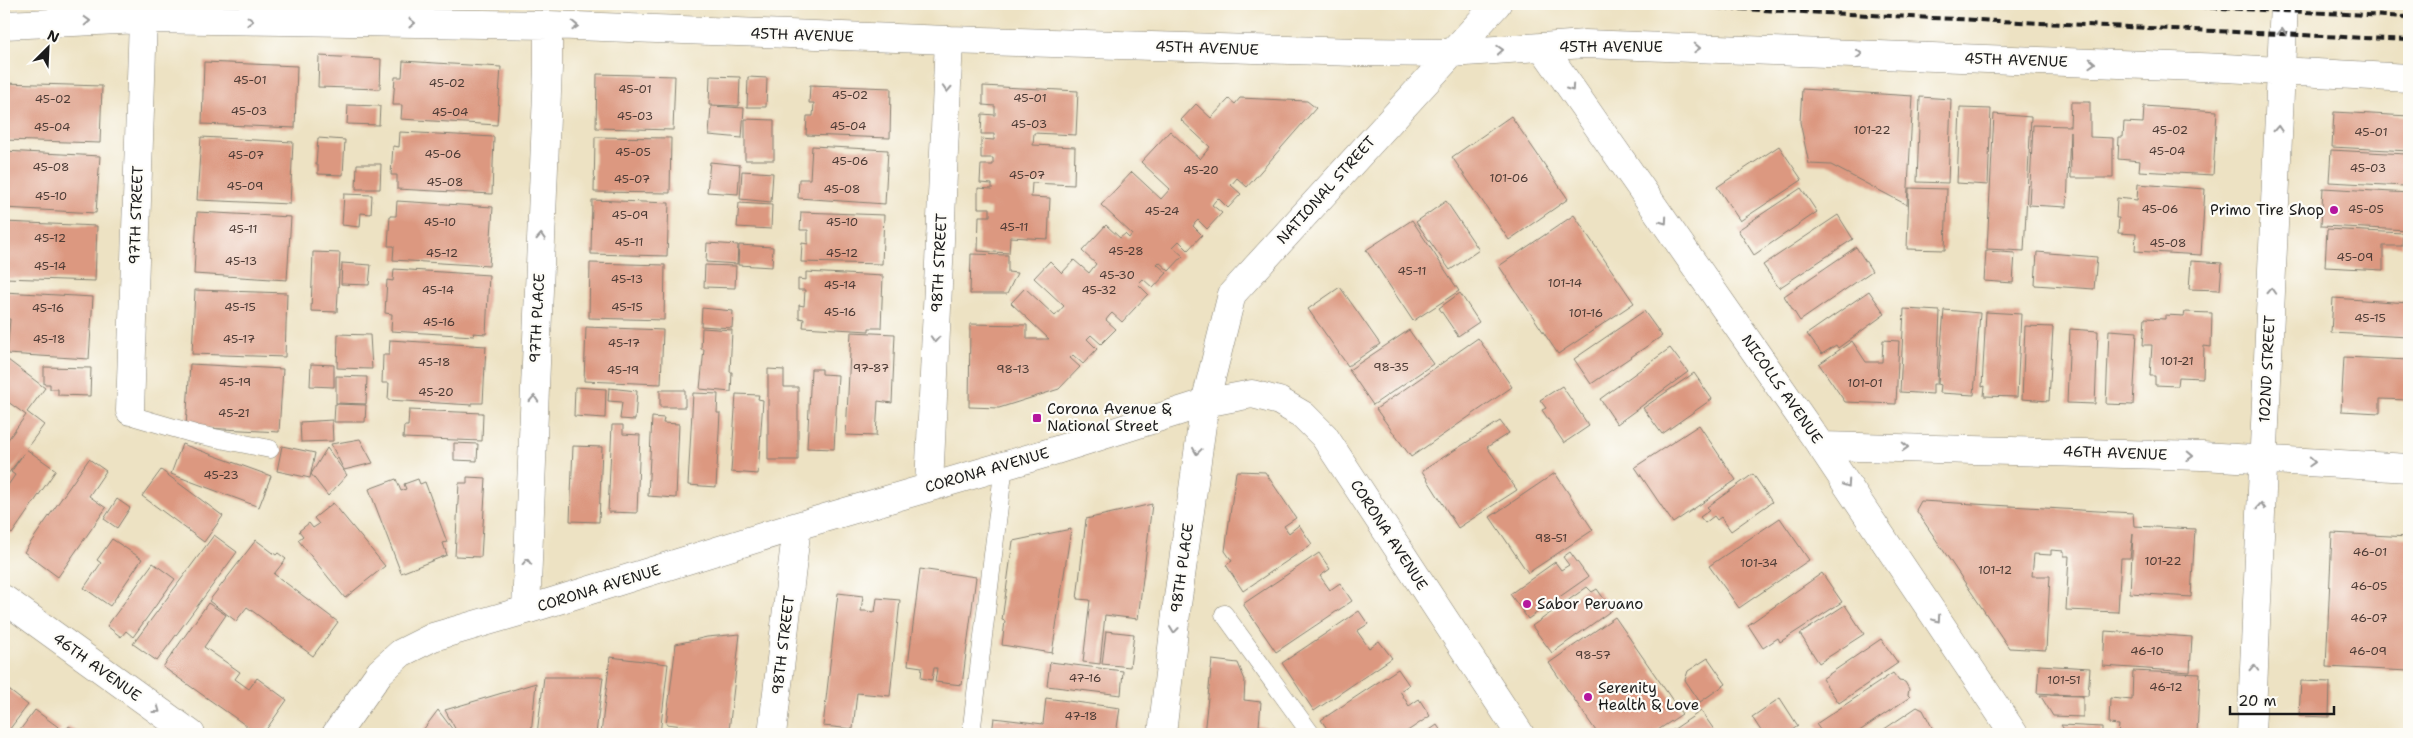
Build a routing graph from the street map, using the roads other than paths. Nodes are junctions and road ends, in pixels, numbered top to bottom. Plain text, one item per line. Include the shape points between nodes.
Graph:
1 (1497, 4) edge
2 (2284, 4) edge
3 (143, 19) junction
4 (4, 24) edge
5 (548, 25) junction
6 (949, 40) junction
7 (1543, 48) junction
8 (1451, 53) junction
9 (2281, 71) junction
10 (2409, 78) edge
11 (1205, 403) junction
12 (130, 411) joint
13 (1821, 446) junction
14 (270, 449) dead end
15 (2263, 460) junction
16 (1004, 465) junction
17 (2409, 468) edge
18 (929, 486) junction
19 (797, 526) junction
20 (4, 599) edge
21 (526, 610) junction
22 (1224, 614) dead end
23 (191, 734) edge
24 (336, 734) edge
25 (772, 734) edge
26 (971, 734) edge
27 (1162, 734) edge
28 (1311, 734) edge
29 (1520, 734) edge
30 (2014, 734) edge
31 (2251, 734) edge

1 - 8 street, NATIONAL STREET
9 -> 2 street, 102ND STREET
4 -> 3 street, 45TH AVENUE
3 -> 5 street, 45TH AVENUE
3 - 12 street, 97TH STREET
5 -> 6 street, 45TH AVENUE
21 -> 5 street, 97TH PLACE
6 - 8 street, 45TH AVENUE
6 -> 18 street, 98TH STREET
8 -> 7 street, 45TH AVENUE
7 -> 9 street, 45TH AVENUE via 1585,44
7 -> 13 street, NICOLLS AVENUE
8 - 11 street, NATIONAL STREET via 1232,294
9 - 10 street, 45TH AVENUE
15 -> 9 street, 102ND STREET
11 - 16 street, CORONA AVENUE
11 -> 27 street, 98TH PLACE via 1176,605
11 - 29 street, CORONA AVENUE via 1252,394 1280,401 1303,415 1324,436
12 - 14 lane via 150,422
13 -> 15 street, 46TH AVENUE
13 -> 30 street, NICOLLS AVENUE
15 -> 17 street, 46TH AVENUE
31 -> 15 street, 102ND STREET
16 - 18 street, CORONA AVENUE
16 - 26 lane
18 - 19 street, CORONA AVENUE
19 - 21 street, CORONA AVENUE
19 - 25 street, 98TH STREET
20 -> 23 street, 46TH AVENUE
21 - 24 street, CORONA AVENUE via 433,637 401,653 380,672
22 - 28 lane

